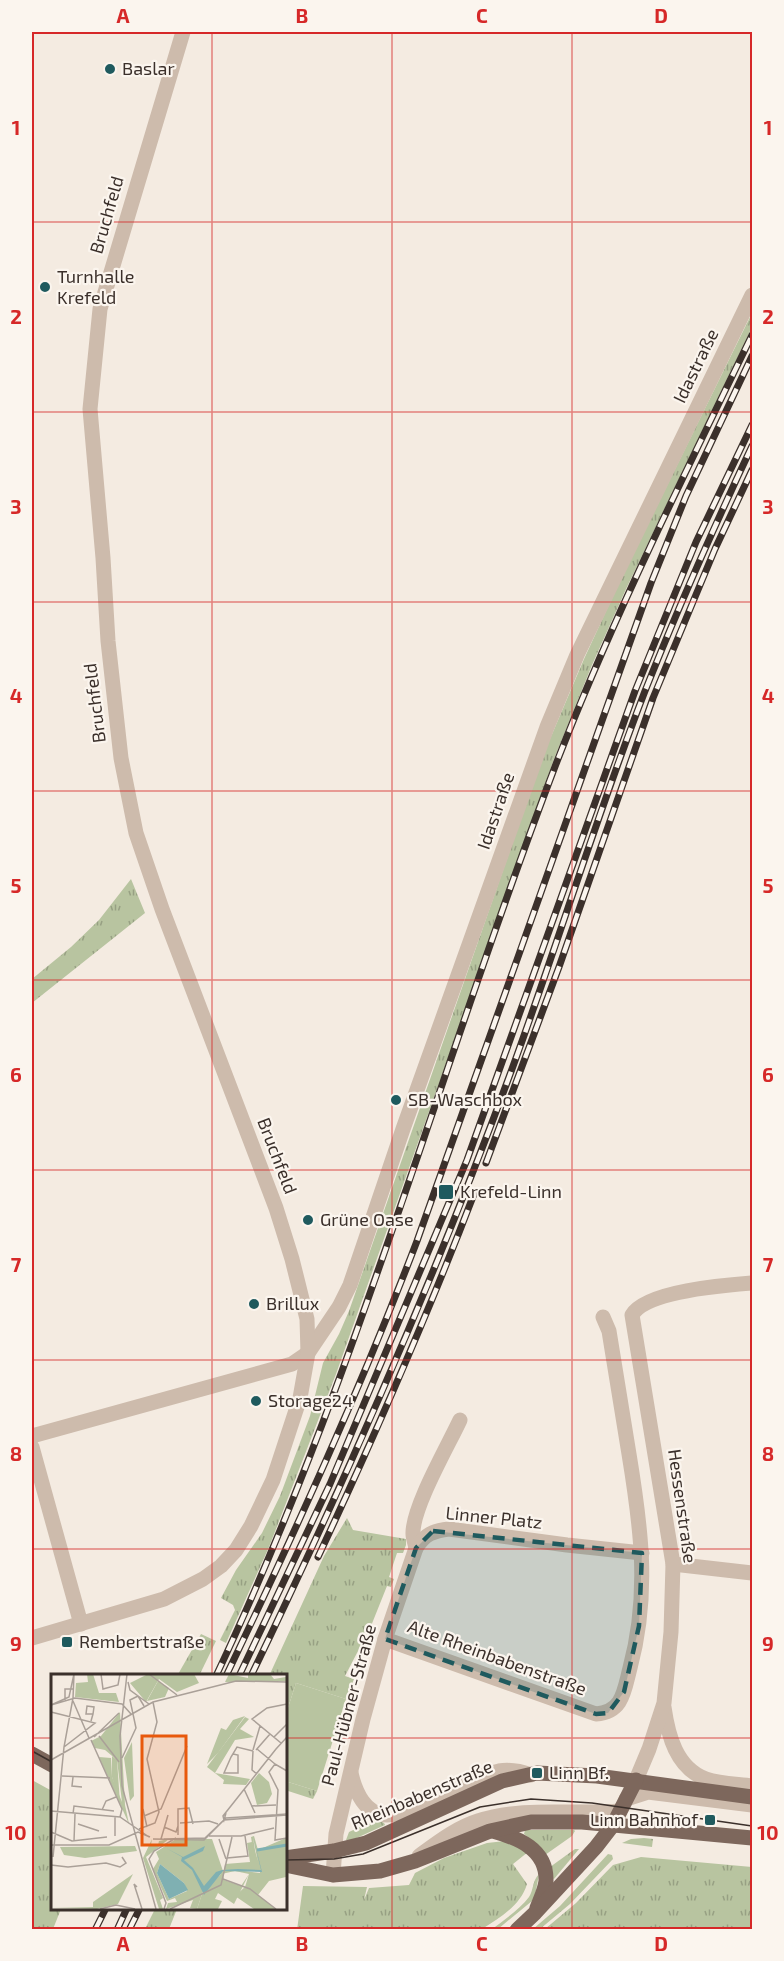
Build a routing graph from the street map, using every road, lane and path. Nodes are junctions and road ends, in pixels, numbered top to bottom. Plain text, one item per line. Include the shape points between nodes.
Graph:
1 (183, 32) edge
2 (753, 295) edge
3 (753, 1283) edge
4 (603, 1317) dead end
5 (308, 1353) junction
6 (460, 1420) dead end
7 (32, 1436) edge
8 (32, 1447) edge
9 (416, 1548) junction
10 (642, 1553) junction
11 (673, 1564) junction
12 (753, 1573) edge
13 (81, 1624) junction
14 (32, 1638) edge
15 (385, 1639) junction
16 (663, 1703) junction
17 (32, 1754) edge
18 (51, 1765) edge
19 (350, 1770) junction
20 (531, 1775) junction
21 (636, 1780) junction
22 (753, 1786) edge
23 (753, 1797) edge
24 (753, 1806) edge
25 (620, 1811) junction
26 (490, 1831) junction
27 (753, 1838) edge
28 (334, 1851) junction
29 (286, 1858) edge
30 (409, 1863) junction
31 (286, 1865) edge
32 (333, 1875) junction
33 (535, 1913) junction
34 (517, 1929) edge

1 - 5 street, Bruchfeld via 100,309 90,409 109,651 123,767 136,833 292,1258 307,1319
2 - 5 street, Idastraße via 577,655 547,727 350,1285
3 - 11 street, Hessenstraße via 654,1299 632,1315
4 - 10 street via 611,1342
5 - 7 street via 292,1364
5 - 13 street, Bruchfeld via 300,1398 273,1480 236,1550 221,1566 186,1589
6 - 9 street, Linner Platz via 416,1518
8 - 13 street
9 - 10 street, Linner Platz via 423,1537 448,1529
9 - 15 street, Paul-Hübner-Straße
10 - 15 street, Alte Rheinbabenstraße via 639,1626 624,1692 608,1713 596,1714
11 - 12 street
11 - 16 street, Hessenstraße via 672,1632
13 - 14 street, Bruchfeld
15 - 19 street, Paul-Hübner-Straße
16 - 21 street, Hessenstraße
16 - 22 street, Hessenstraße via 681,1761 706,1779
17 - 18 main road
19 - 20 street via 364,1804 386,1815 402,1812 499,1771 516,1770
19 - 28 street, Paul-Hübner-Straße
20 - 21 main road, Rheinbabenstraße via 564,1773
20 - 28 main road, Rheinbabenstraße via 502,1781 366,1842
21 - 23 main road, Rheinbabenstraße
21 - 25 main road
24 - 25 street via 648,1792
25 - 26 main road
25 - 27 main road
25 - 30 street via 513,1814 478,1821
25 - 33 main road via 596,1847
26 - 30 main road
26 - 33 main road via 534,1849 546,1882
28 - 29 main road, Rheinbabenstraße
28 - 32 street, Paul-Hübner-Straße
30 - 32 main road via 380,1871
31 - 32 main road
33 - 34 main road

